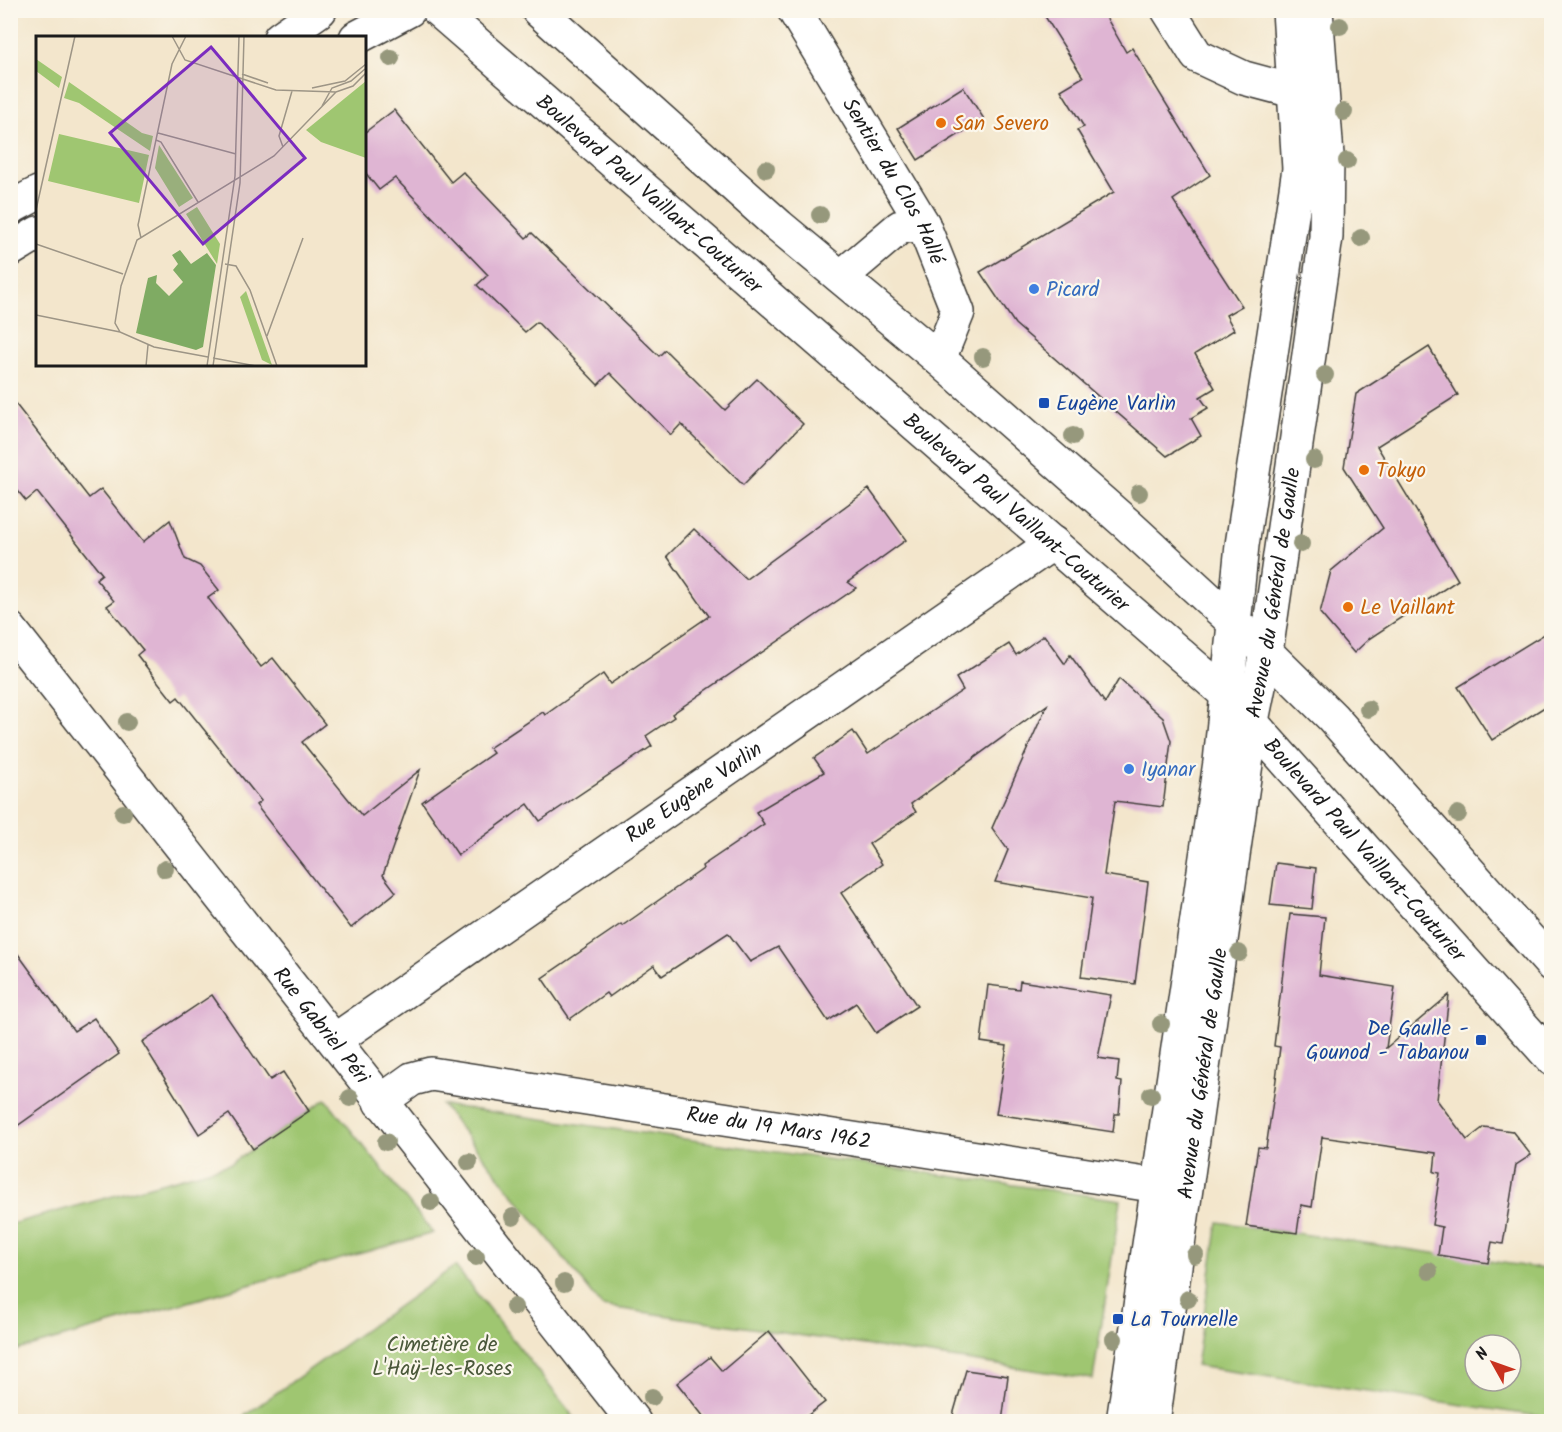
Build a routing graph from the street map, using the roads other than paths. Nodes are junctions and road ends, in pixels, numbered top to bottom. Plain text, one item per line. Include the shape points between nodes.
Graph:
1 (320, 10) edge
2 (409, 10) edge
3 (438, 10) edge
4 (538, 10) edge
5 (794, 10) edge
6 (1168, 10) edge
7 (1289, 10) edge
8 (1316, 10) edge
9 (283, 36) edge
10 (360, 36) edge
11 (1308, 95) junction
12 (36, 194) edge
13 (10, 208) edge
14 (923, 224) junction
15 (36, 234) edge
16 (10, 250) edge
17 (841, 277) junction
18 (939, 359) junction
19 (1053, 543) junction
20 (1233, 622) junction
21 (10, 630) edge
22 (1266, 652) junction
23 (1226, 694) junction
24 (1252, 721) junction
25 (1551, 965) edge
26 (335, 1040) junction
27 (1551, 1059) edge
28 (380, 1102) junction
29 (1171, 1188) junction
30 (634, 1422) edge
31 (1124, 1422) edge
32 (1152, 1422) edge

1 - 9 street
2 - 10 street
3 - 19 street, Boulevard Paul Vaillant-Couturier
4 - 17 street
5 - 14 street, Sentier du Clos Hallé
6 - 11 street via 1197,56 1244,78
7 - 11 street, Avenue du Général de Gaulle
8 - 11 street, Avenue du Général de Gaulle
11 - 20 street, Avenue du Général de Gaulle
11 - 22 street, Avenue du Général de Gaulle via 1327,155 1326,237
12 - 13 street
14 - 17 street via 900,226
14 - 18 street, Sentier du Clos Hallé via 958,312
15 - 16 street
17 - 18 street
18 - 20 street
19 - 23 street, Boulevard Paul Vaillant-Couturier
19 - 26 street, Rue Eugène Varlin
20 - 22 street
20 - 23 street, Avenue du Général de Gaulle
21 - 26 street, Rue Gabriel Péri
22 - 24 street, Avenue du Général de Gaulle
22 - 25 street via 1332,717
23 - 24 street, Boulevard Paul Vaillant-Couturier
23 - 29 street, Avenue du Général de Gaulle
24 - 27 street, Boulevard Paul Vaillant-Couturier via 1306,787
24 - 29 street, Avenue du Général de Gaulle
26 - 28 street, Rue Gabriel Péri
28 - 29 street, Rue du 19 Mars 1962 via 412,1079 431,1074
28 - 30 street, Rue Gabriel Péri
29 - 31 street, Avenue du Général de Gaulle
29 - 32 street, Avenue du Général de Gaulle

